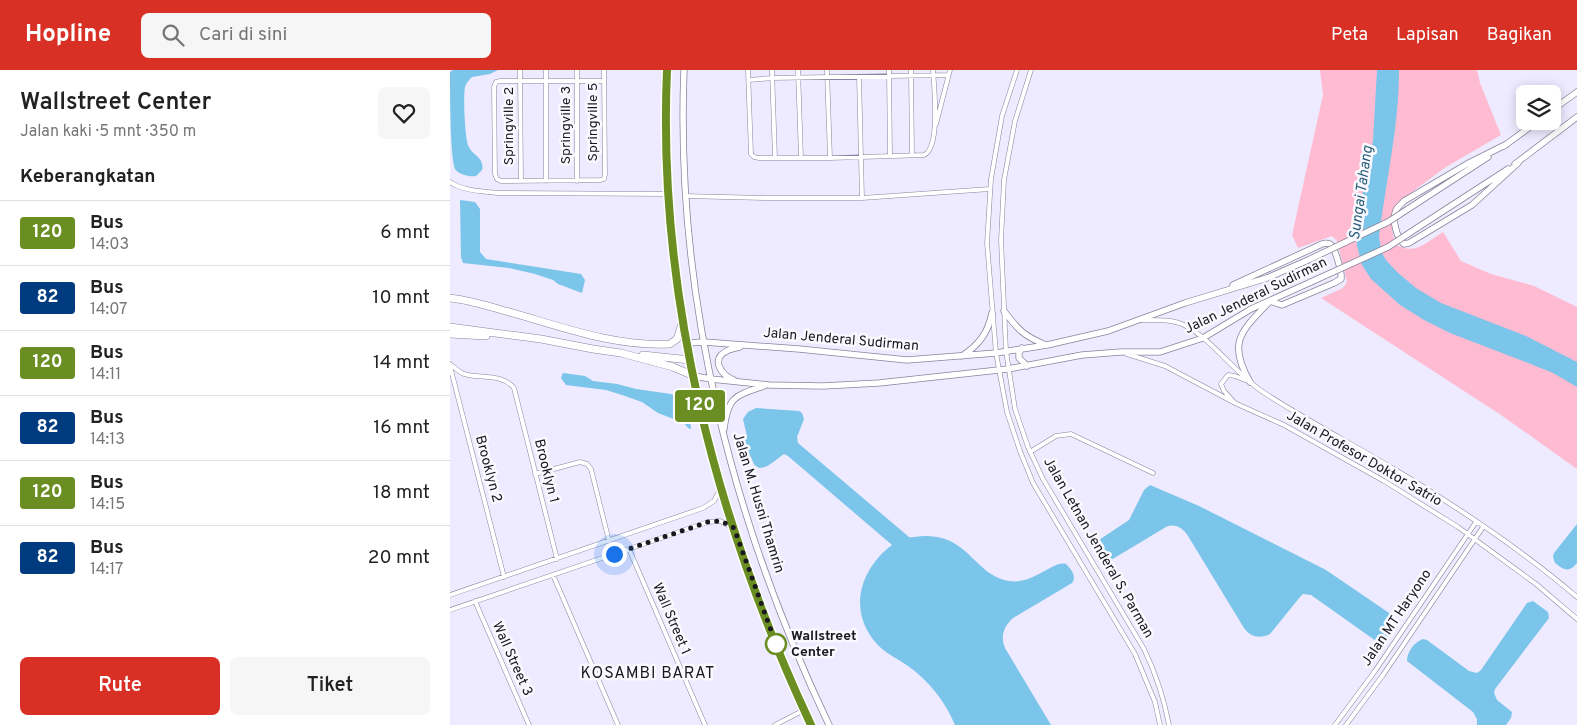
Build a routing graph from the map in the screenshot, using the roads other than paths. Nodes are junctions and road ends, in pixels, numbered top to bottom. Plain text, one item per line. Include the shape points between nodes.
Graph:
1 (520, 70) edge
2 (546, 70) edge
3 (577, 70) edge
4 (604, 70) edge
5 (667, 70) edge
6 (684, 70) edge
7 (748, 70) edge
8 (772, 70) edge
9 (798, 70) edge
10 (827, 70) edge
11 (889, 70) edge
12 (911, 70) edge
13 (934, 70) edge
14 (950, 70) edge
15 (1017, 70) edge
16 (1031, 70) edge
17 (948, 75) junction
18 (889, 76) junction
19 (911, 76) junction
20 (934, 76) junction
21 (827, 77) junction
22 (859, 77) junction
23 (772, 78) junction
24 (798, 78) junction
25 (749, 80) junction
26 (520, 81) junction
27 (546, 81) junction
28 (577, 81) junction
29 (604, 81) junction
30 (1577, 92) edge
31 (1561, 104) edge
32 (1577, 117) edge
33 (1526, 130) edge
34 (935, 131) junction
35 (1507, 144) junction
36 (912, 155) junction
37 (890, 156) junction
38 (861, 157) junction
39 (775, 158) junction
40 (801, 158) junction
41 (830, 158) junction
42 (1518, 162) junction
43 (577, 180) junction
44 (546, 181) junction
45 (450, 182) edge
46 (520, 182) junction
47 (990, 190) junction
48 (668, 194) junction
49 (684, 196) junction
50 (862, 198) junction
51 (1204, 297) junction
52 (450, 298) edge
53 (1270, 300) junction
54 (1004, 311) junction
55 (992, 313) junction
56 (1136, 320) junction
57 (683, 321) junction
58 (450, 327) edge
59 (450, 334) edge
60 (1203, 338) junction
61 (542, 339) junction
62 (704, 342) junction
63 (687, 343) junction
64 (747, 345) junction
65 (1047, 345) junction
66 (1022, 348) junction
67 (1006, 351) junction
68 (1121, 352) junction
69 (622, 353) junction
70 (996, 353) junction
71 (960, 357) junction
72 (690, 360) junction
73 (450, 365) edge
74 (1027, 366) junction
75 (999, 369) junction
76 (1008, 369) junction
77 (694, 376) junction
78 (711, 379) junction
79 (1250, 382) junction
80 (748, 383) junction
81 (769, 385) junction
82 (1237, 404) junction
83 (723, 434) junction
84 (1030, 452) junction
85 (1153, 472) dead end
86 (536, 474) junction
87 (721, 488) junction
88 (1476, 522) junction
89 (1483, 527) junction
90 (734, 528) junction
91 (1468, 534) junction
92 (1475, 540) junction
93 (609, 541) junction
94 (629, 549) junction
95 (557, 559) junction
96 (553, 575) junction
97 (504, 577) junction
98 (450, 588) edge
99 (451, 595) edge
100 (1577, 597) edge
101 (475, 601) junction
102 (450, 610) edge
103 (1577, 619) edge
104 (804, 710) junction
105 (529, 725) edge
106 (618, 725) edge
107 (705, 725) edge
108 (775, 725) edge
109 (811, 725) edge
110 (829, 725) edge
111 (1160, 725) edge
112 (1169, 725) edge
113 (1335, 725) edge
114 (1346, 725) edge

1 - 26 street, Springville 2
2 - 27 street
3 - 28 street, Springville 3
4 - 29 street, Springville 5
5 - 48 street, Jalan M. Husni Thamrin
6 - 49 street, Jalan M. Husni Thamrin
7 - 25 street
8 - 23 street
9 - 24 street
10 - 21 street
11 - 18 street
12 - 19 street
13 - 20 street
14 - 17 street
15 - 47 street, Jalan Letnan Jenderal S. Parman via 1002,116
16 - 54 street, Jalan Letnan Jenderal S. Parman via 1015,121 1004,180 1001,240
17 - 20 street
17 - 34 street
18 - 19 street
18 - 22 street
18 - 37 street
19 - 20 street
19 - 36 street
20 - 34 street
21 - 22 street
21 - 24 street
21 - 41 street
22 - 38 street
23 - 24 street
23 - 25 street
23 - 39 street
24 - 40 street
25 - 39 street via 751,154 754,158
26 - 27 street
26 - 46 street, Springville 2
26 - 46 street via 500,81 494,86 495,174 501,181
27 - 28 street
27 - 44 street
28 - 29 street
28 - 43 street, Springville 3
29 - 43 street, Springville 5 via 604,179
30 - 31 street
32 - 42 street, Jalan Jenderal Sudirman
33 - 35 street, Jalan Jenderal Sudirman
34 - 36 street via 928,153
35 - 42 street via 1467,164 1396,208 1399,239 1404,244 1409,243 1472,204
35 - 51 street, Jalan Jenderal Sudirman, bridge via 1388,222 1267,278
36 - 37 street
37 - 38 street
38 - 41 street
38 - 50 street
39 - 40 street
40 - 41 street
42 - 53 street, Jalan Jenderal Sudirman, bridge via 1388,247
43 - 44 street
44 - 46 street
45 - 48 street via 455,186 497,193
47 - 50 street
47 - 55 street, Jalan Letnan Jenderal S. Parman via 987,243
48 - 57 street, Jalan M. Husni Thamrin
49 - 50 street
49 - 62 street, Jalan M. Husni Thamrin
51 - 53 street via 1322,244 1332,246 1342,273 1341,279 1282,305
51 - 56 street, Jalan Jenderal Sudirman
52 - 57 highway via 630,343 670,344 675,341
53 - 60 street, Jalan Jenderal Sudirman
53 - 79 street via 1240,336 1238,346 1242,368
54 - 65 street via 1027,337
54 - 67 street, Jalan Letnan Jenderal S. Parman
55 - 70 street, Jalan Letnan Jenderal S. Parman
55 - 71 street via 983,339
56 - 60 street, Jalan Profesor Doktor Satrio via 1163,320 1185,325
56 - 65 street, Jalan Jenderal Sudirman via 1108,331
57 - 63 street, Jalan M. Husni Thamrin
58 - 61 highway
59 - 61 highway
60 - 68 street, Jalan Jenderal Sudirman via 1160,352
60 - 79 street, Jalan Profesor Doktor Satrio
61 - 69 highway
62 - 63 street, Jalan Jenderal Sudirman
62 - 64 street, Jalan Jenderal Sudirman
62 - 78 street, Jalan M. Husni Thamrin
63 - 72 street, Jalan M. Husni Thamrin
64 - 71 street, Jalan Jenderal Sudirman via 906,360
64 - 80 street via 726,352 718,363 727,377
65 - 66 street, Jalan Jenderal Sudirman
66 - 67 street, Jalan Jenderal Sudirman
66 - 74 street via 1019,358
67 - 70 street, Jalan Jenderal Sudirman
67 - 76 street, Jalan Letnan Jenderal S. Parman
68 - 74 street, Jalan Jenderal Sudirman via 1082,355
68 - 82 street, Jalan Profesor Doktor Satrio via 1165,366
69 - 72 highway
69 - 77 highway
70 - 71 street, Jalan Jenderal Sudirman
70 - 75 street, Jalan Letnan Jenderal S. Parman
72 - 77 street, Jalan M. Husni Thamrin
73 - 86 street, Brooklyn 1 via 463,374 504,380 514,388
73 - 97 street, Brooklyn 2
74 - 76 street, Jalan Jenderal Sudirman
75 - 76 street, Jalan Jenderal Sudirman
75 - 81 street, Jalan Jenderal Sudirman via 872,384
75 - 111 street, Jalan Letnan Jenderal S. Parman via 1007,412 1033,483 1135,654 1155,702
76 - 84 street, Jalan Letnan Jenderal S. Parman via 1015,410
77 - 78 street, Jalan Jenderal Sudirman
77 - 87 street, Jalan M. Husni Thamrin
78 - 80 street, Jalan Jenderal Sudirman
78 - 83 street, Jalan M. Husni Thamrin
79 - 82 street via 1228,375 1221,384 1224,392
79 - 88 street, Jalan Profesor Doktor Satrio
80 - 81 street, Jalan Jenderal Sudirman
81 - 83 street via 741,394 732,401 726,412
82 - 91 street, Jalan Profesor Doktor Satrio via 1284,425 1384,481
83 - 110 street, Jalan M. Husni Thamrin via 768,580
84 - 85 street via 1056,436 1071,434
84 - 112 street, Jalan Letnan Jenderal S. Parman via 1046,485 1144,649 1164,698
86 - 93 street via 580,462 587,464
86 - 95 street, Brooklyn 1
87 - 90 street, Jalan M. Husni Thamrin
87 - 93 street via 714,501 703,508
88 - 89 street, Jalan Profesor Doktor Satrio
88 - 91 street, Jalan MT Haryono
89 - 92 street, Jalan MT Haryono
89 - 100 street, Jalan Profesor Doktor Satrio via 1548,572
90 - 94 street via 725,522 714,521
90 - 104 street, Jalan M. Husni Thamrin via 769,626
91 - 92 street, Jalan Profesor Doktor Satrio
91 - 113 street, Jalan MT Haryono
92 - 103 street, Jalan Profesor Doktor Satrio via 1536,584
92 - 114 street, Jalan MT Haryono
93 - 95 street
94 - 96 street
94 - 107 street, Wall Street 1
95 - 97 street
96 - 101 street
96 - 106 street
97 - 99 street
98 - 99 street
101 - 102 street
101 - 105 street, Wall Street 3
104 - 108 street
104 - 109 street, Jalan M. Husni Thamrin

